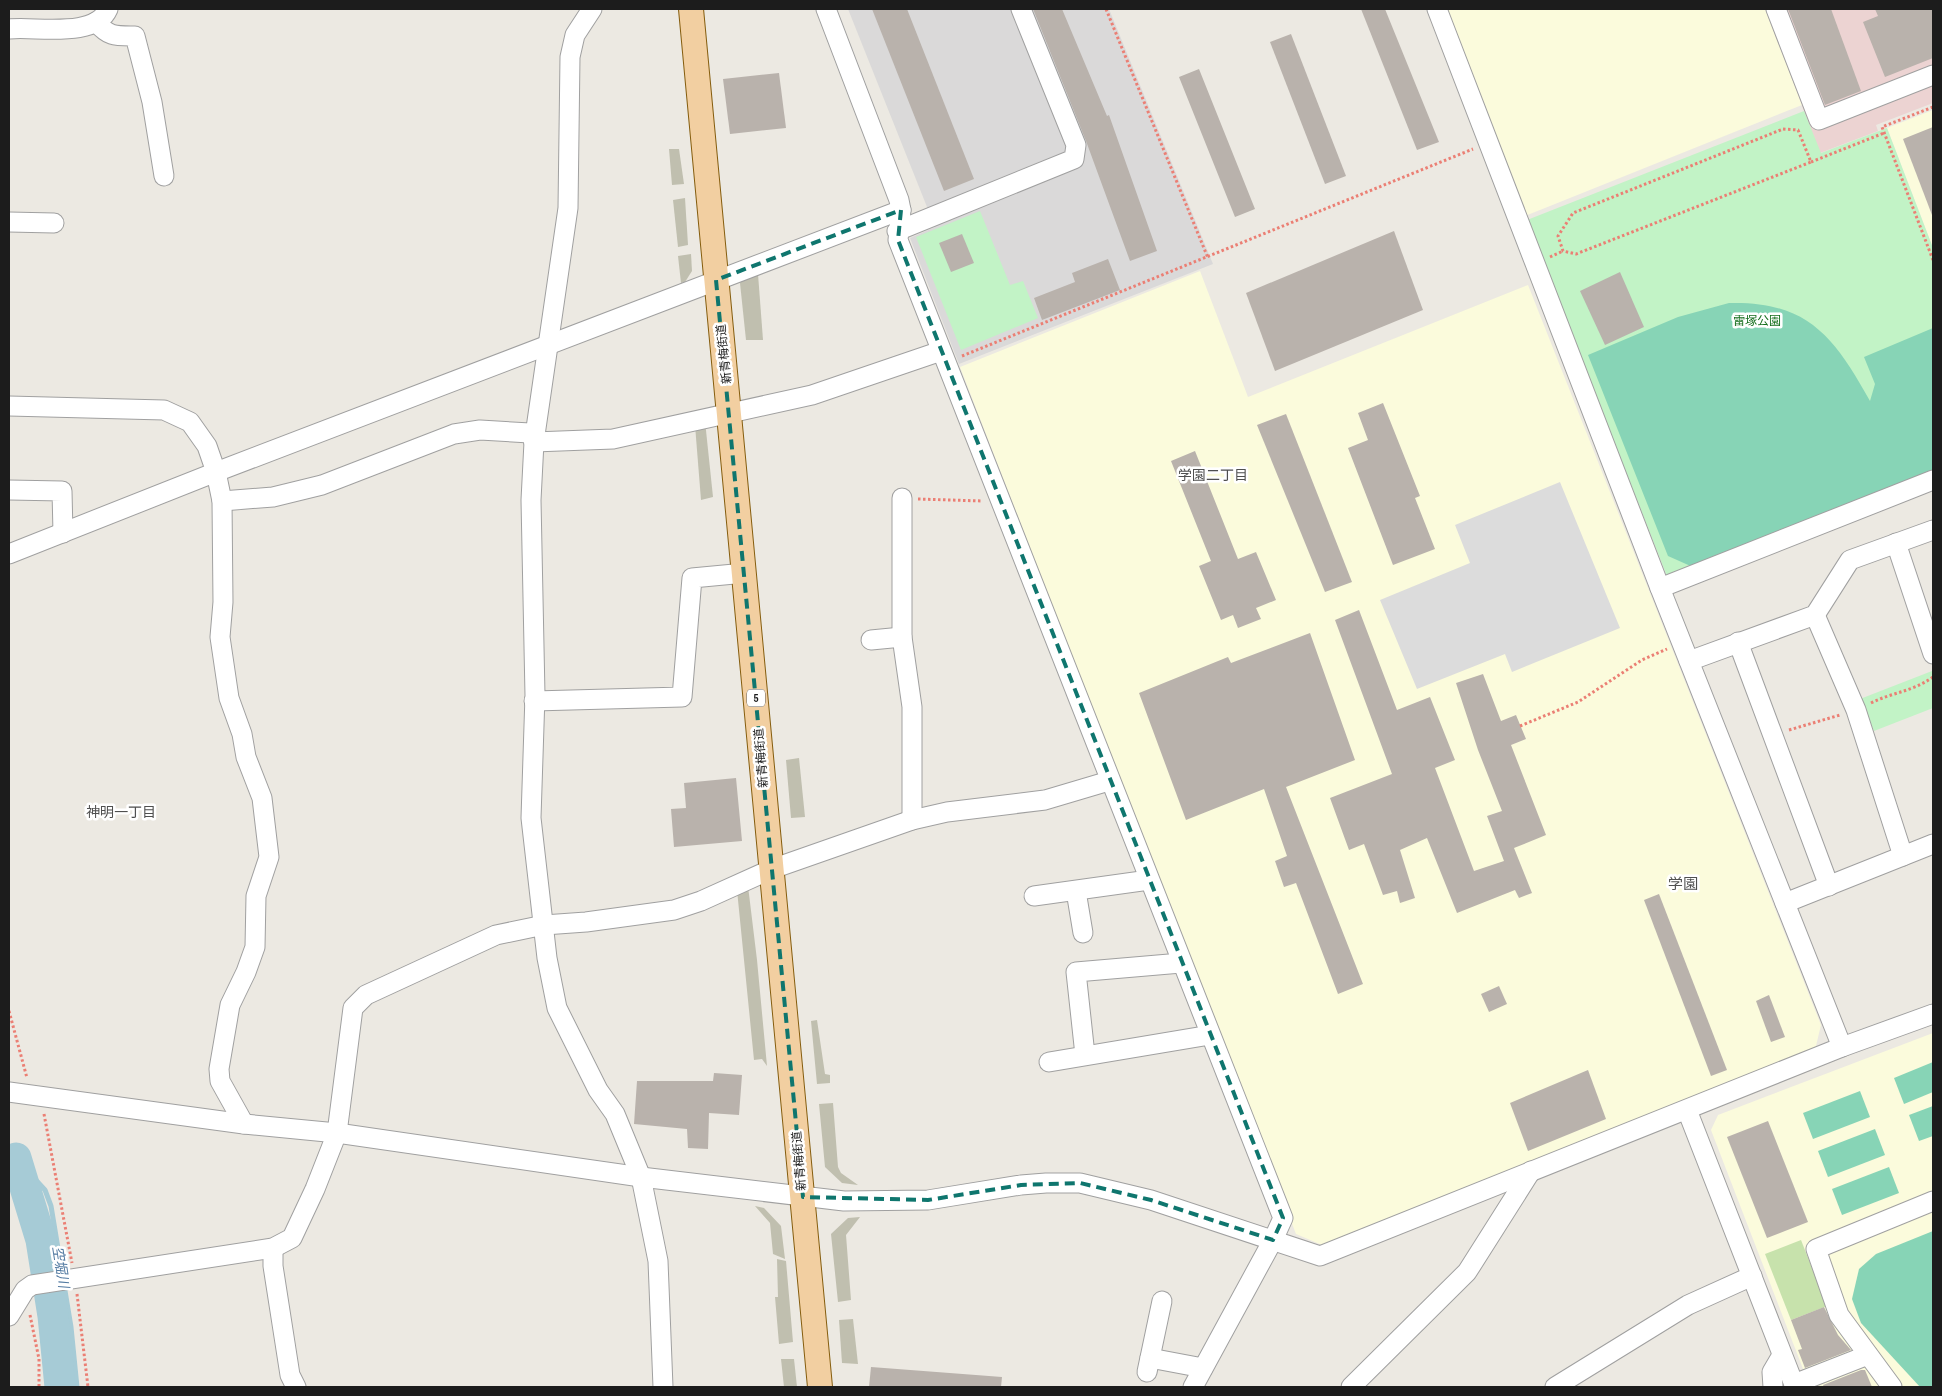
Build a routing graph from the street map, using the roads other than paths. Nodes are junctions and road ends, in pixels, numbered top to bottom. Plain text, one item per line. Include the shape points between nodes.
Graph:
1 (592, 9) edge
2 (691, 9) edge
3 (826, 9) edge
4 (1021, 9) edge
5 (1437, 9) edge
6 (1776, 9) edge
7 (102, 15) edge
8 (9, 29) edge
9 (1933, 75) edge
10 (164, 176) dead end
11 (901, 210) junction
12 (9, 222) edge
13 (54, 223) dead end
14 (897, 231) junction
15 (716, 280) junction
16 (548, 345) junction
17 (943, 357) junction
18 (9, 406) edge
19 (730, 412) junction
20 (534, 442) junction
21 (216, 472) junction
22 (1933, 480) edge
23 (9, 490) edge
24 (902, 498) road end
25 (222, 501) junction
26 (1933, 530) edge
27 (63, 533) junction
28 (1896, 543) junction
29 (9, 554) edge
30 (744, 573) junction
31 (1660, 588) junction
32 (1815, 615) junction
33 (902, 637) junction
34 (871, 640) dead end
35 (1738, 642) junction
36 (1933, 654) edge
37 (1689, 661) junction
38 (534, 701) junction
39 (1109, 781) junction
40 (912, 820) junction
41 (1933, 844) edge
42 (1903, 856) junction
43 (772, 869) junction
44 (1149, 880) junction
45 (1829, 886) junction
46 (1076, 891) junction
47 (1034, 896) dead end
48 (1785, 903) junction
49 (544, 925) junction
50 (1083, 933) dead end
51 (1181, 963) junction
52 (1933, 1014) edge
53 (1210, 1035) junction
54 (1842, 1048) junction
55 (1085, 1056) junction
56 (1049, 1062) dead end
57 (9, 1092) edge
58 (1687, 1110) junction
59 (244, 1124) junction
60 (337, 1133) junction
61 (1531, 1171) junction
62 (641, 1177) junction
63 (803, 1197) junction
64 (1933, 1201) edge
65 (1273, 1240) junction
66 (273, 1248) junction
67 (1752, 1276) junction
68 (1162, 1301) dead end
69 (9, 1316) edge
70 (1782, 1354) junction
71 (1868, 1354) junction
72 (1203, 1368) junction
73 (1572, 1382) edge
74 (1794, 1386) edge
75 (296, 1387) edge
76 (663, 1387) edge
77 (820, 1387) edge
78 (1193, 1387) edge
79 (1351, 1387) edge
80 (1555, 1387) edge
81 (1773, 1387) edge
82 (1892, 1387) edge

1 - 16 street via 575,35 570,57 568,208
2 - 15 main road, 新青梅街道 / 5
3 - 11 street
4 - 14 street via 1076,145 1074,159
5 - 31 street
6 - 9 street via 1819,120
7 - 8 street via 78,29
7 - 10 street via 105,33 135,36 152,102
11 - 14 street
11 - 15 street
12 - 13 street
14 - 17 street
15 - 16 street
15 - 19 main road, 新青梅街道 / 5
16 - 20 street
16 - 21 street
17 - 19 street via 812,395
17 - 39 street
18 - 21 street via 164,410 190,422 207,446
19 - 20 street via 613,439
19 - 30 main road, 新青梅街道 / 5
20 - 25 street via 530,433 480,430 454,434 322,486 273,497
20 - 38 street via 531,500
21 - 25 street
21 - 27 street
22 - 31 street
23 - 27 street via 62,491
24 - 33 street
25 - 59 street via 224,602 220,637 229,698 262,798 269,857 256,896 255,947 230,1005 219,1069 220,1081
26 - 28 street
27 - 29 street
28 - 32 street via 1850,560
28 - 36 street
30 - 38 street via 692,578 682,697
30 - 43 main road, 新青梅街道 / 5
31 - 37 street
32 - 35 street
32 - 42 street via 1856,710
33 - 34 street
33 - 40 street via 912,707
35 - 37 street
35 - 45 street
37 - 48 street
38 - 49 street via 531,818
39 - 40 street via 1045,800 947,812
39 - 44 street
40 - 43 street
41 - 42 street
42 - 45 street
43 - 49 street via 702,901 674,910
43 - 63 main road, 新青梅街道 / 5
44 - 46 street
44 - 51 street
45 - 48 street
46 - 47 street
46 - 50 street
48 - 54 street
49 - 60 street via 496,935 366,995 353,1008
49 - 62 street via 557,1008 598,1090 615,1114
51 - 53 street
51 - 55 street via 1076,972
52 - 54 street
53 - 55 street
53 - 65 street via 1282,1218
54 - 58 street
55 - 56 street
57 - 59 street
58 - 61 street
58 - 67 street
59 - 60 street
60 - 62 street
60 - 66 street via 316,1189 292,1238
61 - 65 street via 1320,1256
61 - 79 street via 1467,1272
62 - 63 street
62 - 76 street via 658,1261
63 - 65 street via 844,1201 928,1200 1021,1185 1080,1184 1151,1200
63 - 77 main road, 新青梅街道 / 5
64 - 71 street via 1816,1249 1839,1315
65 - 72 street
66 - 69 street via 74,1277 29,1287
66 - 75 street via 289,1366
67 - 70 street
67 - 73 street via 1688,1304
68 - 72 street via 1149,1365
70 - 74 street
70 - 81 street via 1772,1372
71 - 74 street
71 - 82 street
72 - 78 street
73 - 80 street

